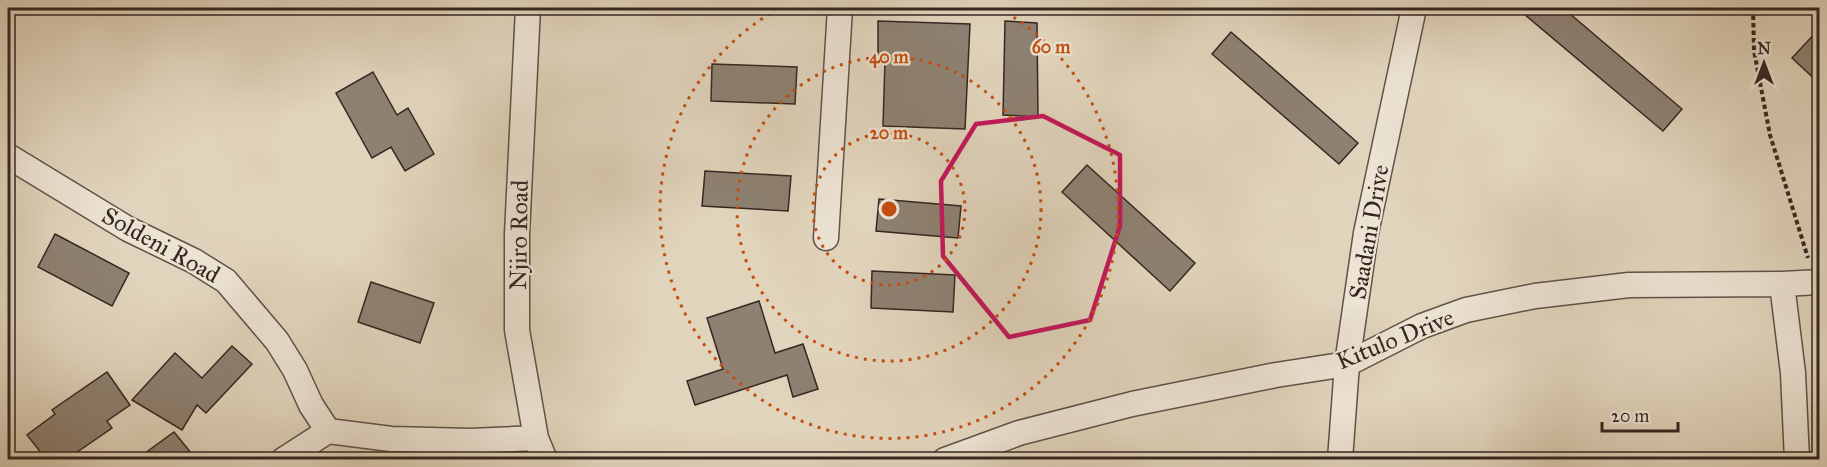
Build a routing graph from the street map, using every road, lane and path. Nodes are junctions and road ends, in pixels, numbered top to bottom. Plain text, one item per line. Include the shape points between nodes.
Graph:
1 (528, 8) edge
2 (840, 8) edge
3 (1414, 8) edge
4 (1753, 8) edge
5 (8, 156) edge
6 (826, 238) dead end
7 (1817, 282) edge
8 (1782, 284) junction
9 (1347, 364) junction
10 (328, 431) junction
11 (541, 449) edge
12 (283, 459) edge
13 (945, 459) edge
14 (1340, 459) edge
15 (1797, 459) edge

1 - 11 street, Njiro Road via 517,234 517,330
2 - 6 street
3 - 9 street, Saadani Drive via 1366,233
4 - 7 path via 1754,51 1770,135
5 - 10 street, Soldeni Road via 128,229 226,281 277,341
7 - 8 street, Kitulo Drive
8 - 9 street, Kitulo Drive via 1629,285 1534,296 1466,310 1422,326
8 - 15 street via 1793,373
9 - 13 street, Kitulo Drive via 1132,404 1019,434
9 - 14 street, Saadani Drive
10 - 11 street
10 - 12 street

